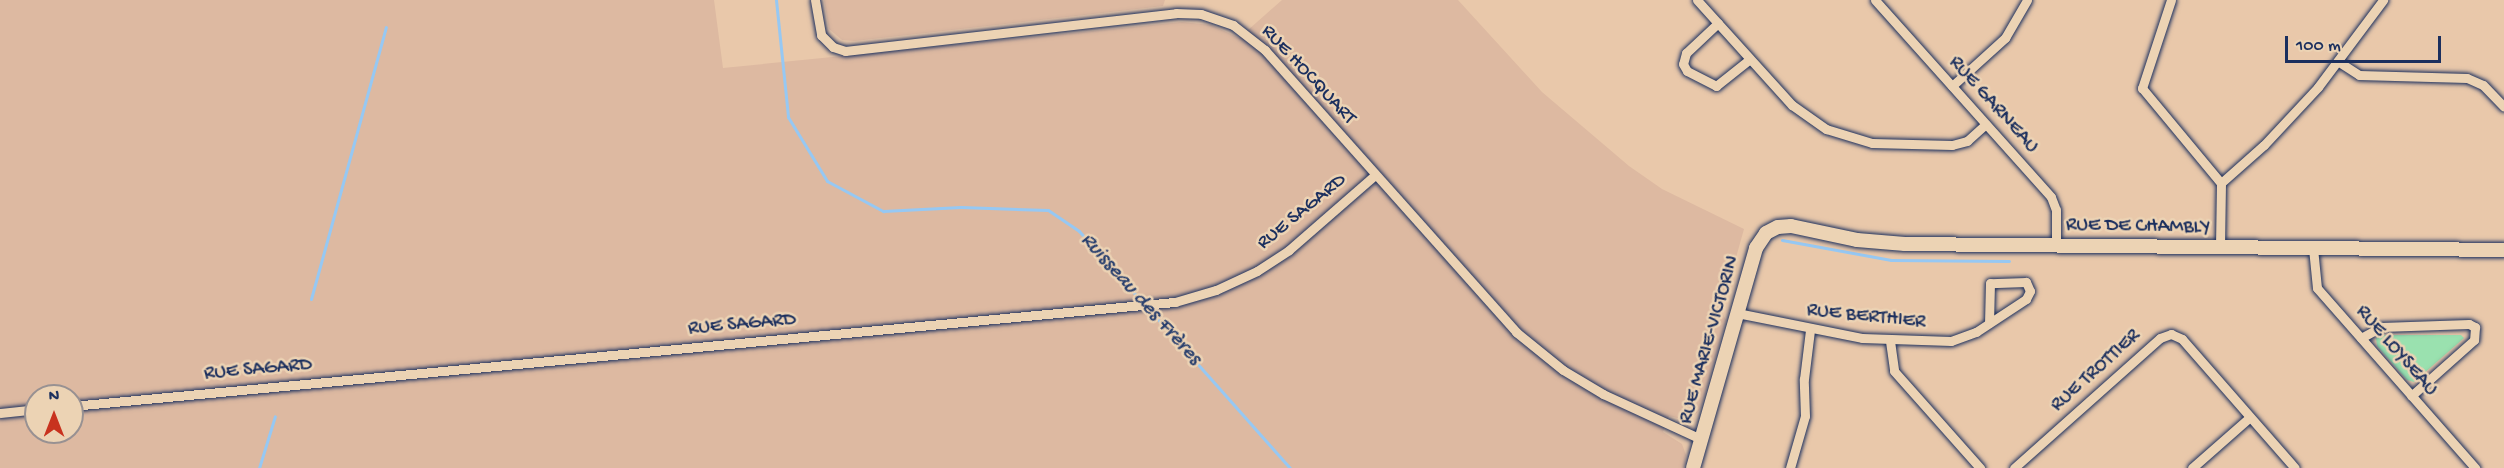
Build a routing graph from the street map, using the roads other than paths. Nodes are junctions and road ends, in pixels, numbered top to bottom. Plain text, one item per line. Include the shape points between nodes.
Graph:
1 (815, 0) edge
2 (1697, 0) edge
3 (1875, 0) edge
4 (2027, 0) edge
5 (2171, 0) edge
6 (2371, 0) edge
7 (2382, 2) edge
8 (1718, 24) junction
9 (1750, 59) junction
10 (2339, 62) junction
11 (1952, 86) junction
12 (2504, 107) edge
13 (1986, 124) junction
14 (1375, 175) junction
15 (2221, 183) junction
16 (1773, 228) joint
17 (2056, 245) junction
18 (2220, 247) junction
19 (2313, 248) junction
20 (2504, 250) edge
21 (1737, 313) junction
22 (1989, 323) junction
23 (1810, 330) junction
24 (2361, 338) junction
25 (1890, 341) junction
26 (2411, 396) junction
27 (84, 405) edge
28 (24, 410) edge
29 (0, 412) edge
30 (2250, 417) junction
31 (1701, 439) junction
32 (1693, 468) edge
33 (1790, 468) edge
34 (1980, 468) edge
35 (2014, 468) edge
36 (2192, 468) edge
37 (2295, 468) edge
38 (2475, 468) edge

1 - 14 street, RUE HOCQUART via 821,34 833,47 845,51 1176,13 1217,19 1260,45
2 - 8 street
3 - 11 street, RUE GARNEAU
4 - 11 street via 2005,38
5 - 15 street via 2144,77 2143,91
6 - 7 street
7 - 10 street
8 - 9 street
8 - 9 street via 1686,53 1683,61 1688,71 1716,86
9 - 13 street via 1805,116 1850,137 1883,144 1956,145
10 - 12 street via 2359,75 2467,78 2483,86
10 - 15 street via 2264,145
11 - 13 street, RUE GARNEAU
13 - 17 street, RUE GARNEAU via 2053,200
14 - 27 street, RUE SAGARD via 1288,250 1257,271 1216,290 1175,302
14 - 31 street, RUE HOCQUART via 1530,345 1603,394
15 - 18 street
16 - 17 street, RUE DE CHAMBLY via 1791,226 1857,240 1905,244
16 - 21 street, RUE MARIE-VICTORIN via 1758,244
17 - 18 street, RUE DE CHAMBLY
18 - 19 street, RUE DE CHAMBLY
19 - 20 street, RUE DE CHAMBLY
19 - 24 street, RUE LOYSEAU via 2315,285
21 - 23 street, RUE BERTHIER
21 - 31 street, RUE MARIE-VICTORIN
22 - 22 street, RUE BERTHIER via 2028,298 2030,289 2026,282 1990,283
22 - 25 street, RUE BERTHIER via 1951,341
23 - 25 street, RUE BERTHIER
23 - 33 street via 1804,379 1805,416
24 - 26 street, RUE LOYSEAU
24 - 26 street via 2381,327 2475,327 2474,340
25 - 34 street via 1894,371
26 - 38 street, RUE LOYSEAU
28 - 29 street
30 - 35 street, RUE TROTTIER via 2182,339 2168,334
30 - 36 street
30 - 37 street
31 - 32 street, RUE MARIE-VICTORIN

